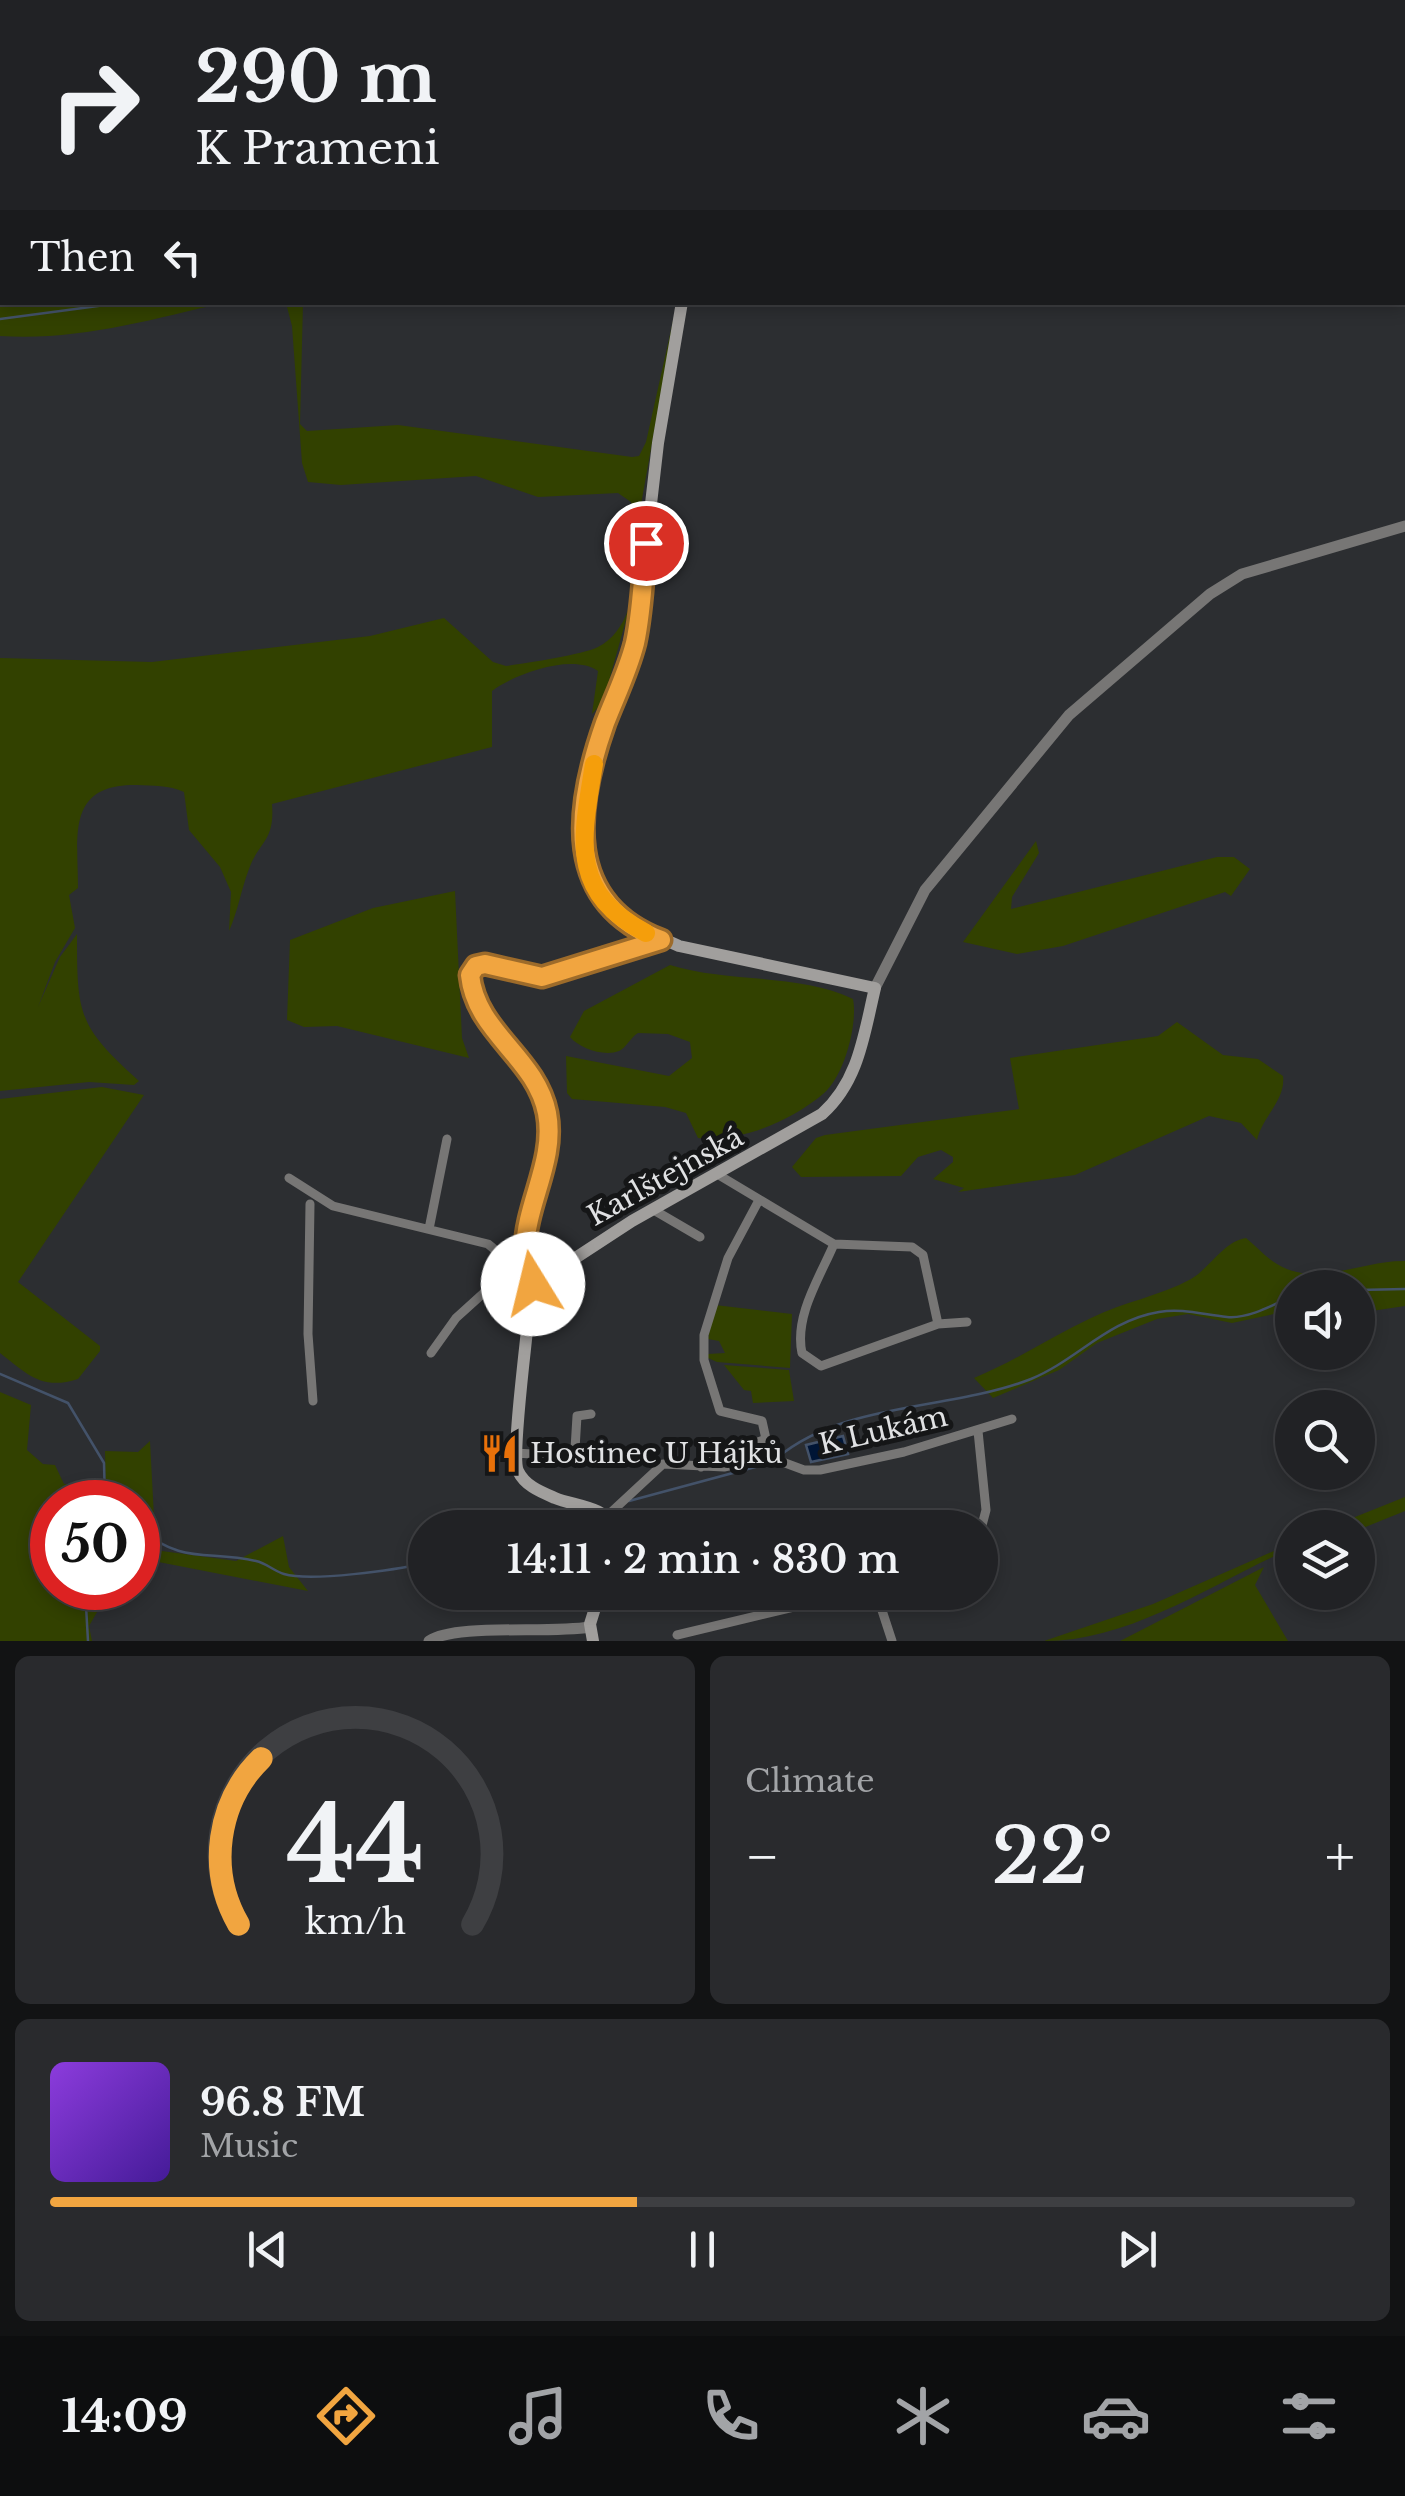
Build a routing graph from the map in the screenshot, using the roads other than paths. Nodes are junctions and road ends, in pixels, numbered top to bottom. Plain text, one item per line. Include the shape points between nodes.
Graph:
1 (681, 305) edge
2 (1405, 526) edge
3 (661, 940) junction
4 (875, 988) junction
5 (447, 1139) dead end
6 (717, 1174) junction
7 (289, 1178) dead end
8 (759, 1200) junction
9 (310, 1204) dead end
10 (652, 1209) junction
11 (429, 1228) junction
12 (700, 1237) dead end
13 (834, 1244) junction
14 (525, 1247) junction
15 (504, 1259) junction
16 (508, 1270) junction
17 (531, 1287) junction
18 (967, 1322) dead end
19 (938, 1324) junction
20 (431, 1353) dead end
21 (313, 1401) dead end
22 (591, 1414) dead end
23 (1012, 1419) dead end
24 (978, 1431) junction
25 (514, 1453) junction
26 (701, 1466) junction
27 (585, 1510) edge
28 (622, 1510) edge
29 (981, 1510) edge
30 (782, 1610) edge
31 (883, 1610) edge
32 (592, 1634) edge
33 (677, 1635) dead end
34 (428, 1641) edge
35 (892, 1641) edge

1 - 3 main road via 635,643 594,761 584,842 592,887 609,910
2 - 4 street via 1242,574 1069,715 925,890
3 - 4 main road
3 - 14 street via 542,977 485,964 470,975 481,1014 530,1073 548,1116
4 - 6 main road, Karlštejnská via 856,1067 827,1110
5 - 11 street
6 - 8 street
6 - 10 main road, Karlštejnská
7 - 11 street via 334,1206
8 - 13 street
8 - 26 street via 728,1258 703,1348 720,1411 762,1421 766,1439
9 - 21 street
10 - 12 street
10 - 17 main road, Karlštejnská
11 - 15 street via 488,1244
13 - 19 street via 912,1246 922,1255
13 - 19 street via 803,1315 802,1353 821,1366
14 - 15 street
14 - 17 street
15 - 16 street
16 - 17 street
16 - 20 street via 456,1318
17 - 25 main road
18 - 19 street
22 - 25 street via 577,1416 570,1456
23 - 24 street, K Lukám
24 - 26 street, K Lukám via 820,1470 769,1457 724,1468
24 - 29 street
25 - 27 main road via 516,1469 530,1485
26 - 28 street, K Lukám via 660,1466
30 - 33 street
31 - 35 street
32 - 34 street via 455,1630

